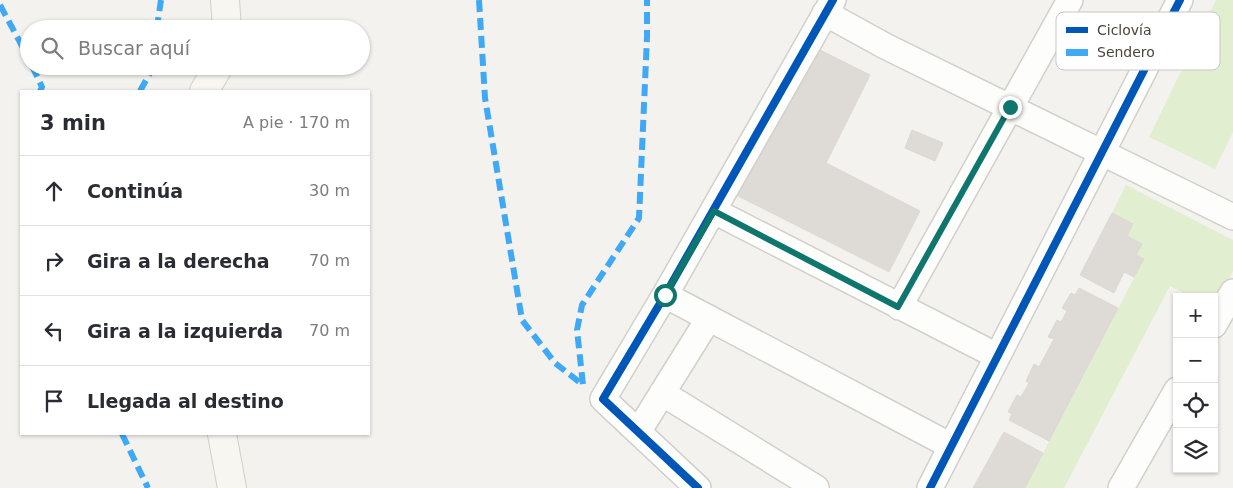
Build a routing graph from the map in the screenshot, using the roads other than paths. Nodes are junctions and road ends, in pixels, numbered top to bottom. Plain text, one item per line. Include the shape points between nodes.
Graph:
1 (225, 0) edge
2 (1070, 0) edge
3 (1180, 0) edge
4 (829, 7) edge
5 (1063, 12) edge
6 (1174, 12) edge
7 (226, 20) edge
8 (1056, 25) edge
9 (1144, 70) edge
10 (214, 75) edge
11 (205, 90) edge
12 (1010, 107) junction
13 (1102, 152) junction
14 (714, 211) junction
15 (1233, 216) edge
16 (1233, 292) edge
17 (665, 295) junction
18 (898, 307) junction
19 (709, 318) junction
20 (1218, 318) edge
21 (997, 356) junction
22 (662, 393) junction
23 (1173, 397) edge
24 (638, 432) junction
25 (222, 435) edge
26 (951, 446) junction
27 (232, 488) edge
28 (698, 488) edge
29 (816, 488) edge
30 (930, 488) edge
31 (1121, 488) edge

1 - 7 street
2 - 5 street
3 - 6 street
4 - 12 street via 885,46
4 - 14 street
8 - 12 street
9 - 13 street
10 - 11 street
12 - 13 street
12 - 18 street
13 - 15 street
13 - 21 street
14 - 17 street
14 - 18 street
16 - 20 street
17 - 19 street
17 - 24 street via 603,399
18 - 21 street
19 - 22 street
19 - 26 street
21 - 26 street
22 - 24 street
22 - 29 street
23 - 31 street
24 - 28 street
25 - 27 street
26 - 30 street

